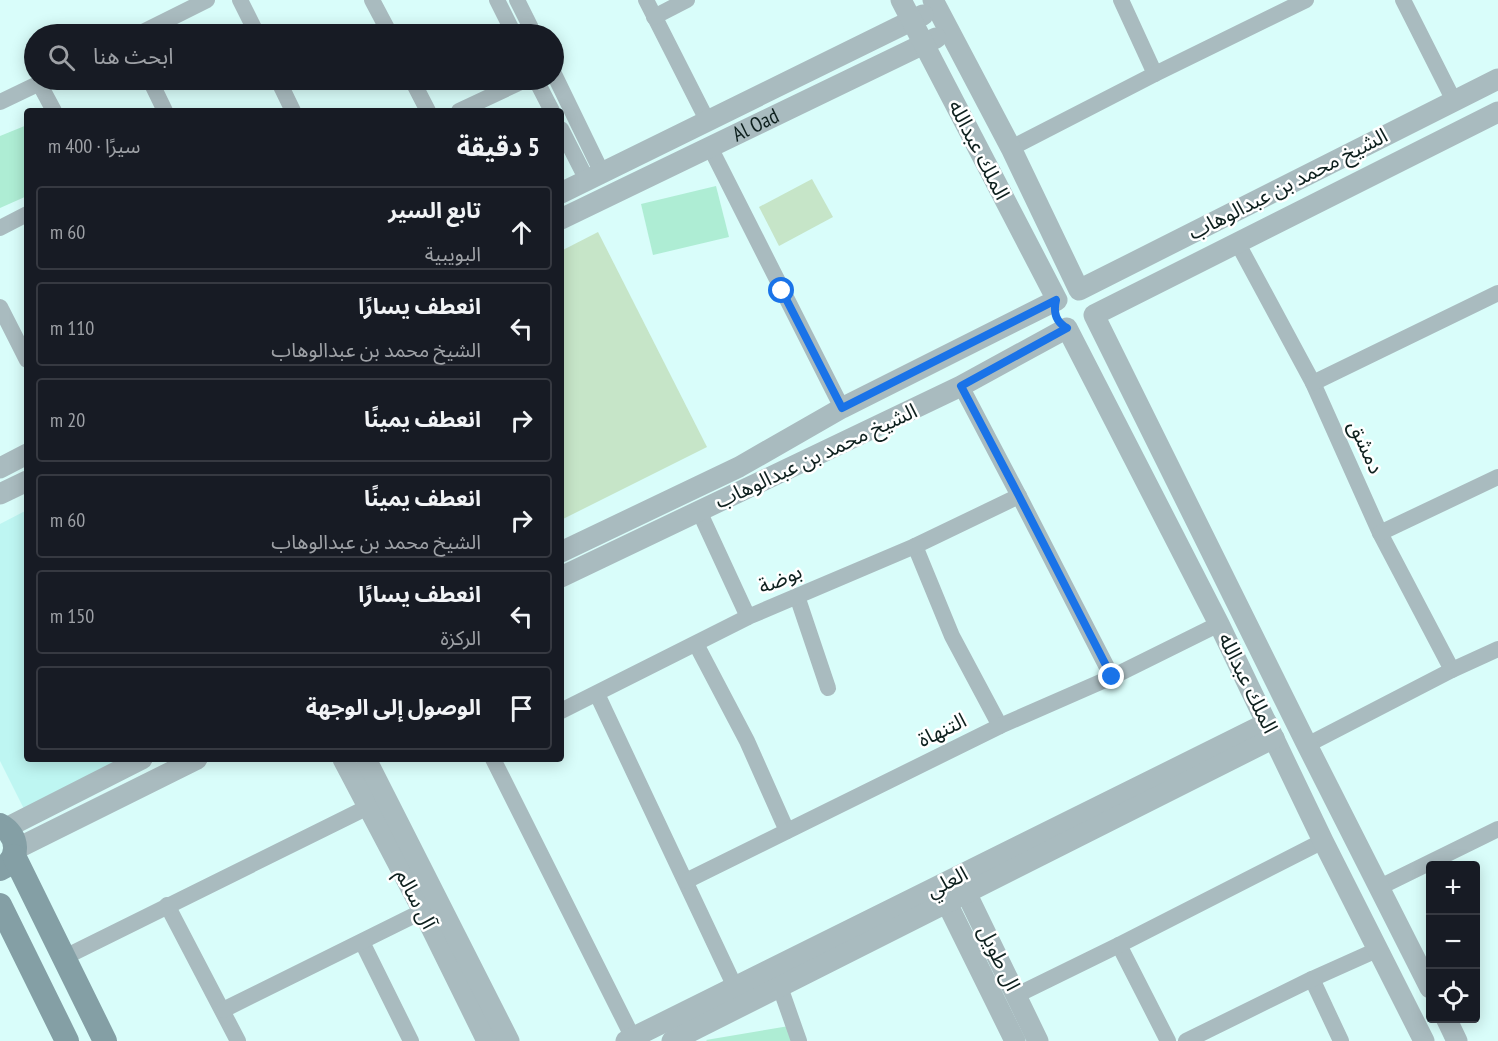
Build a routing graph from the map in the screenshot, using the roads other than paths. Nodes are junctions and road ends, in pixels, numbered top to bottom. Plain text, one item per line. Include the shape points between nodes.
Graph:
1 (207, 0) edge
2 (240, 0) edge
3 (372, 0) edge
4 (497, 0) edge
5 (517, 0) edge
6 (646, 0) edge
7 (687, 0) edge
8 (901, 0) edge
9 (1121, 0) edge
10 (1306, 0) edge
11 (1403, 0) edge
12 (935, 4) edge
13 (654, 17) junction
14 (912, 21) junction
15 (159, 24) edge
16 (251, 24) edge
17 (385, 24) edge
18 (509, 24) edge
19 (529, 24) edge
20 (949, 32) junction
21 (924, 43) junction
22 (1155, 74) junction
23 (1498, 79) edge
24 (25, 90) edge
25 (46, 90) edge
26 (155, 90) edge
27 (283, 90) edge
28 (417, 90) edge
29 (504, 90) edge
30 (541, 90) edge
31 (560, 90) edge
32 (1454, 101) junction
33 (0, 102) edge
34 (53, 108) edge
35 (164, 108) edge
36 (292, 108) edge
37 (426, 108) edge
38 (465, 108) edge
39 (550, 108) edge
40 (1498, 112) edge
41 (708, 122) junction
42 (564, 133) edge
43 (710, 147) junction
44 (1011, 148) junction
45 (595, 176) junction
46 (564, 192) edge
47 (24, 216) edge
48 (564, 218) edge
49 (0, 228) edge
50 (1237, 243) junction
51 (1079, 290) junction
52 (1498, 293) edge
53 (1056, 300) junction
54 (0, 307) edge
55 (1094, 315) junction
56 (1067, 328) junction
57 (20, 331) edge
58 (24, 348) edge
59 (1313, 382) junction
60 (961, 386) junction
61 (842, 408) junction
62 (24, 456) edge
63 (0, 468) edge
64 (1498, 477) edge
65 (24, 482) edge
66 (0, 494) edge
67 (1019, 496) junction
68 (699, 511) junction
69 (1380, 533) junction
70 (915, 546) junction
71 (564, 551) edge
72 (564, 576) edge
73 (797, 596) junction
74 (748, 617) junction
75 (1219, 624) junction
76 (696, 644) junction
77 (1498, 649) edge
78 (1452, 670) junction
79 (1112, 677) junction
80 (828, 688) dead end
81 (597, 694) junction
82 (564, 710) edge
83 (1000, 726) junction
84 (1271, 731) junction
85 (1307, 745) junction
86 (137, 762) edge
87 (190, 762) edge
88 (345, 762) edge
89 (368, 762) edge
90 (494, 762) edge
91 (368, 807) junction
92 (1498, 829) edge
93 (787, 831) junction
94 (1323, 841) junction
95 (7, 846) edge
96 (686, 881) junction
97 (962, 884) junction
98 (1380, 887) junction
99 (943, 894) junction
100 (0, 905) edge
101 (167, 905) junction
102 (423, 912) junction
103 (362, 942) junction
104 (1119, 945) junction
105 (1379, 949) junction
106 (63, 958) junction
107 (1426, 978) edge
108 (1312, 979) junction
109 (735, 987) junction
110 (780, 987) junction
111 (1017, 995) junction
112 (223, 1010) junction
113 (1448, 1023) edge
114 (630, 1039) edge
115 (67, 1041) edge
116 (105, 1041) edge
117 (238, 1041) edge
118 (411, 1041) edge
119 (487, 1041) edge
120 (509, 1041) edge
121 (672, 1041) edge
122 (800, 1041) edge
123 (1015, 1041) edge
124 (1038, 1041) edge
125 (1168, 1041) edge
126 (1186, 1041) edge
127 (1341, 1041) edge
128 (1425, 1041) edge
129 (1457, 1041) edge

1 - 15 street
2 - 16 street
3 - 17 street
4 - 18 street
5 - 19 street
6 - 13 street
7 - 13 street
8 - 14 street, الملك عبدالله
9 - 22 street
10 - 22 street
11 - 32 street
12 - 14 street, Al Oad
12 - 20 street, الملك عبدالله
13 - 41 street
14 - 21 street, الملك عبدالله
14 - 41 street, Al Oad
20 - 21 street, Al Oad
20 - 44 street, الملك عبدالله
21 - 43 street, Al Oad
21 - 53 street, الملك عبدالله
22 - 44 street
23 - 32 street, الشيخ محمد بن عبدالوهاب
24 - 33 street
25 - 34 street
26 - 35 street
27 - 36 street
28 - 37 street
29 - 38 street
30 - 39 street
31 - 45 street
32 - 51 street, الشيخ محمد بن عبدالوهاب
40 - 50 street, الشيخ محمد بن عبدالوهاب
41 - 45 street, Al Oad
42 - 45 street
43 - 48 street, Al Oad
43 - 61 street
44 - 51 street, الملك عبدالله
45 - 46 street, Al Oad
47 - 49 street
50 - 55 street, الشيخ محمد بن عبدالوهاب
50 - 59 street, دمشق
51 - 53 street via 1066,291
51 - 55 street via 1094,302
52 - 59 street
53 - 56 street via 1057,320
53 - 61 street, الشيخ محمد بن عبدالوهاب
54 - 57 street
55 - 56 street via 1080,329
55 - 85 street, الملك عبدالله
56 - 60 street, الشيخ محمد بن عبدالوهاب
56 - 75 street, الملك عبدالله
57 - 58 street
59 - 69 street, دمشق
60 - 67 street
60 - 68 street, الشيخ محمد بن عبدالوهاب
61 - 71 street, الشيخ محمد بن عبدالوهاب via 739,467
62 - 63 street
64 - 69 street
65 - 66 street
67 - 70 street, بوضة
67 - 79 street
68 - 72 street, الشيخ محمد بن عبدالوهاب
68 - 74 street
69 - 78 street, دمشق
70 - 73 street, بوضة
70 - 83 street via 952,636
73 - 74 street, بوضة
73 - 80 street
74 - 76 street, بوضة
75 - 79 street, التنهاة
75 - 84 street, الملك عبدالله
76 - 81 street, بوضة
76 - 93 street via 747,741
77 - 78 street
78 - 85 street
79 - 83 street, التنهاة
81 - 82 street, بوضة
81 - 96 street
83 - 93 street, التنهاة
84 - 94 street, الملك عبدالله
84 - 97 street, العلي
85 - 98 street, الملك عبدالله
86 - 95 street
87 - 95 street
88 - 91 street, آل سالم
89 - 120 street, آل سالم
90 - 114 street
91 - 101 street
91 - 102 street, آل سالم
92 - 98 street
93 - 96 street, التنهاة
94 - 104 street
94 - 105 street, الملك عبدالله
95 - 106 main road
96 - 109 street
97 - 99 street, العلي
97 - 111 street, ال طويل
98 - 107 street, الملك عبدالله
99 - 109 street, العلي
99 - 110 street, العلي
99 - 123 street, ال طويل
100 - 115 main road
101 - 106 street
101 - 112 street
102 - 103 street
102 - 119 street, آل سالم
103 - 112 street
103 - 118 street
104 - 111 street
104 - 125 street
105 - 108 street
105 - 128 street, الملك عبدالله
106 - 116 main road
108 - 126 street
108 - 127 street
109 - 114 street, العلي
110 - 121 street, العلي
110 - 122 street
111 - 124 street, ال طويل
112 - 117 street
113 - 129 street

